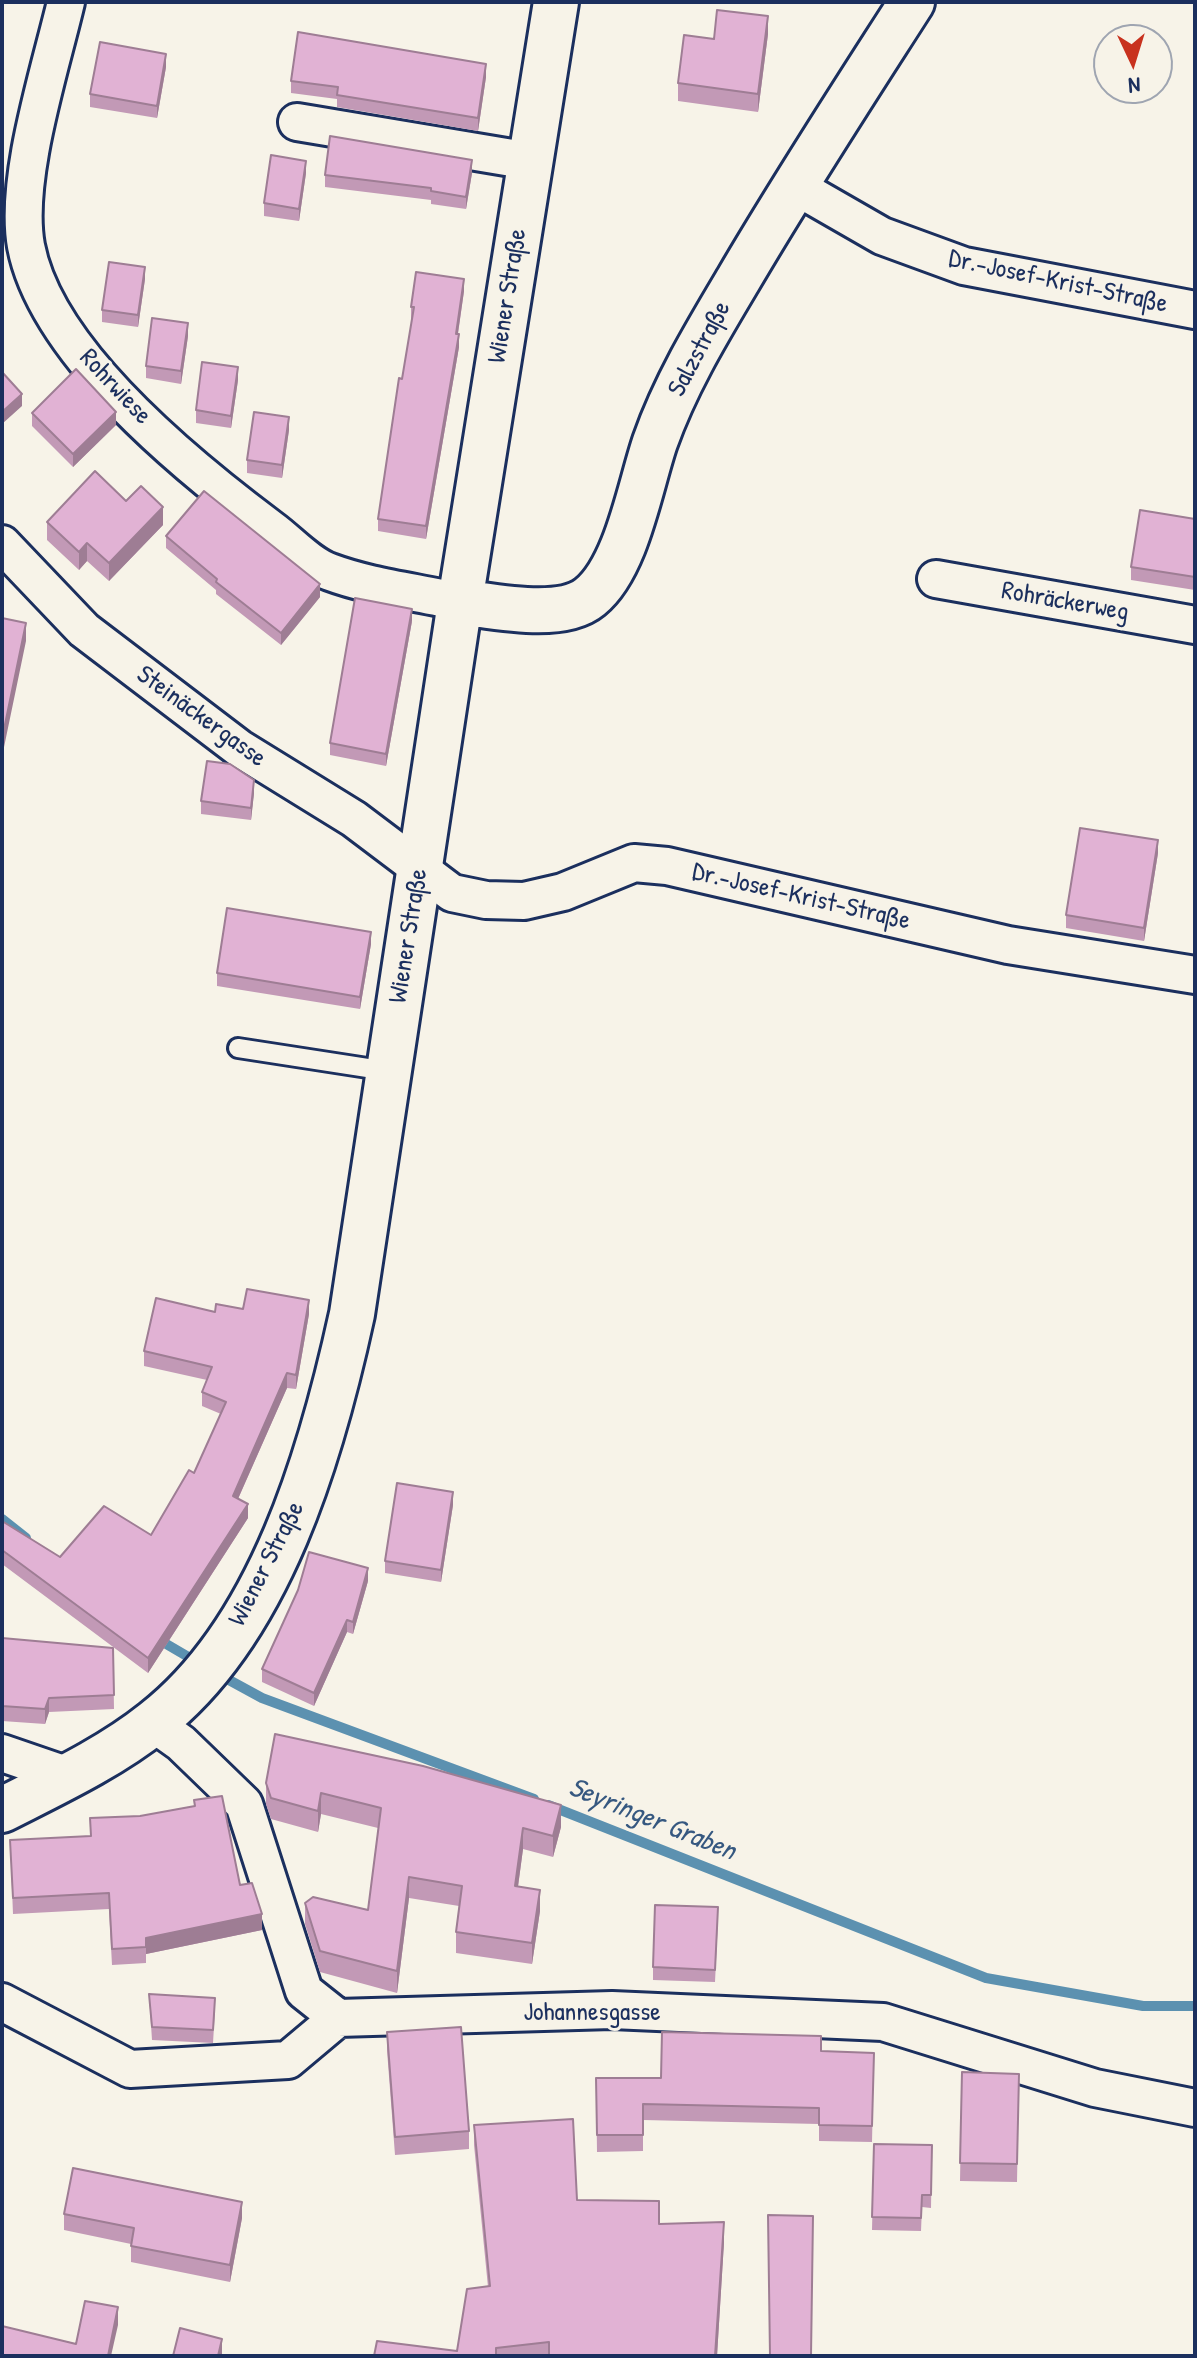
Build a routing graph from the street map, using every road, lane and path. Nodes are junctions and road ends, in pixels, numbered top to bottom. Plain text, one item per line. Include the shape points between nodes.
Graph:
1 (66, 2) edge
2 (556, 2) edge
3 (912, 2) edge
4 (297, 122) dead end
5 (530, 161) junction
6 (795, 186) junction
7 (1195, 310) edge
8 (2, 544) edge
9 (936, 579) dead end
10 (460, 602) junction
11 (1195, 625) edge
12 (421, 866) junction
13 (1195, 975) edge
14 (238, 1048) dead end
15 (387, 1071) junction
16 (163, 1714) junction
17 (2, 1753) edge
18 (69, 1776) junction
19 (2, 1810) edge
20 (2, 2002) edge
21 (338, 2018) junction
22 (1195, 2108) edge

1 - 10 street, Rohrwiese via 29,166 24,216 26,246 61,327 105,381 202,477 327,572
2 - 5 street, Wiener Straße
3 - 6 street, Salzstraße
4 - 5 street
5 - 10 street, Wiener Straße
6 - 7 street, Dr.-Josef-Krist-Straße via 882,236 964,266
6 - 10 street, Salzstraße via 696,351 656,438 622,546 602,584 590,598 557,609
8 - 12 street, Steinäckergasse via 84,630 239,748
9 - 11 street, Rohräckerweg
10 - 12 street, Wiener Straße
12 - 13 street, Dr.-Josef-Krist-Straße via 452,893 524,901 563,892 634,863 667,866 1008,945
12 - 15 street, Wiener Straße
14 - 15 lane
15 - 16 street, Wiener Straße via 352,1314 309,1478 279,1550 223,1648
16 - 18 street, Wiener Straße
16 - 21 street via 181,1743 244,1804 304,1991
17 - 18 street
18 - 19 street, Wiener Straße
20 - 21 street via 130,2069 288,2060
21 - 22 street, Johannesgasse via 612,2010 883,2022 1095,2088

